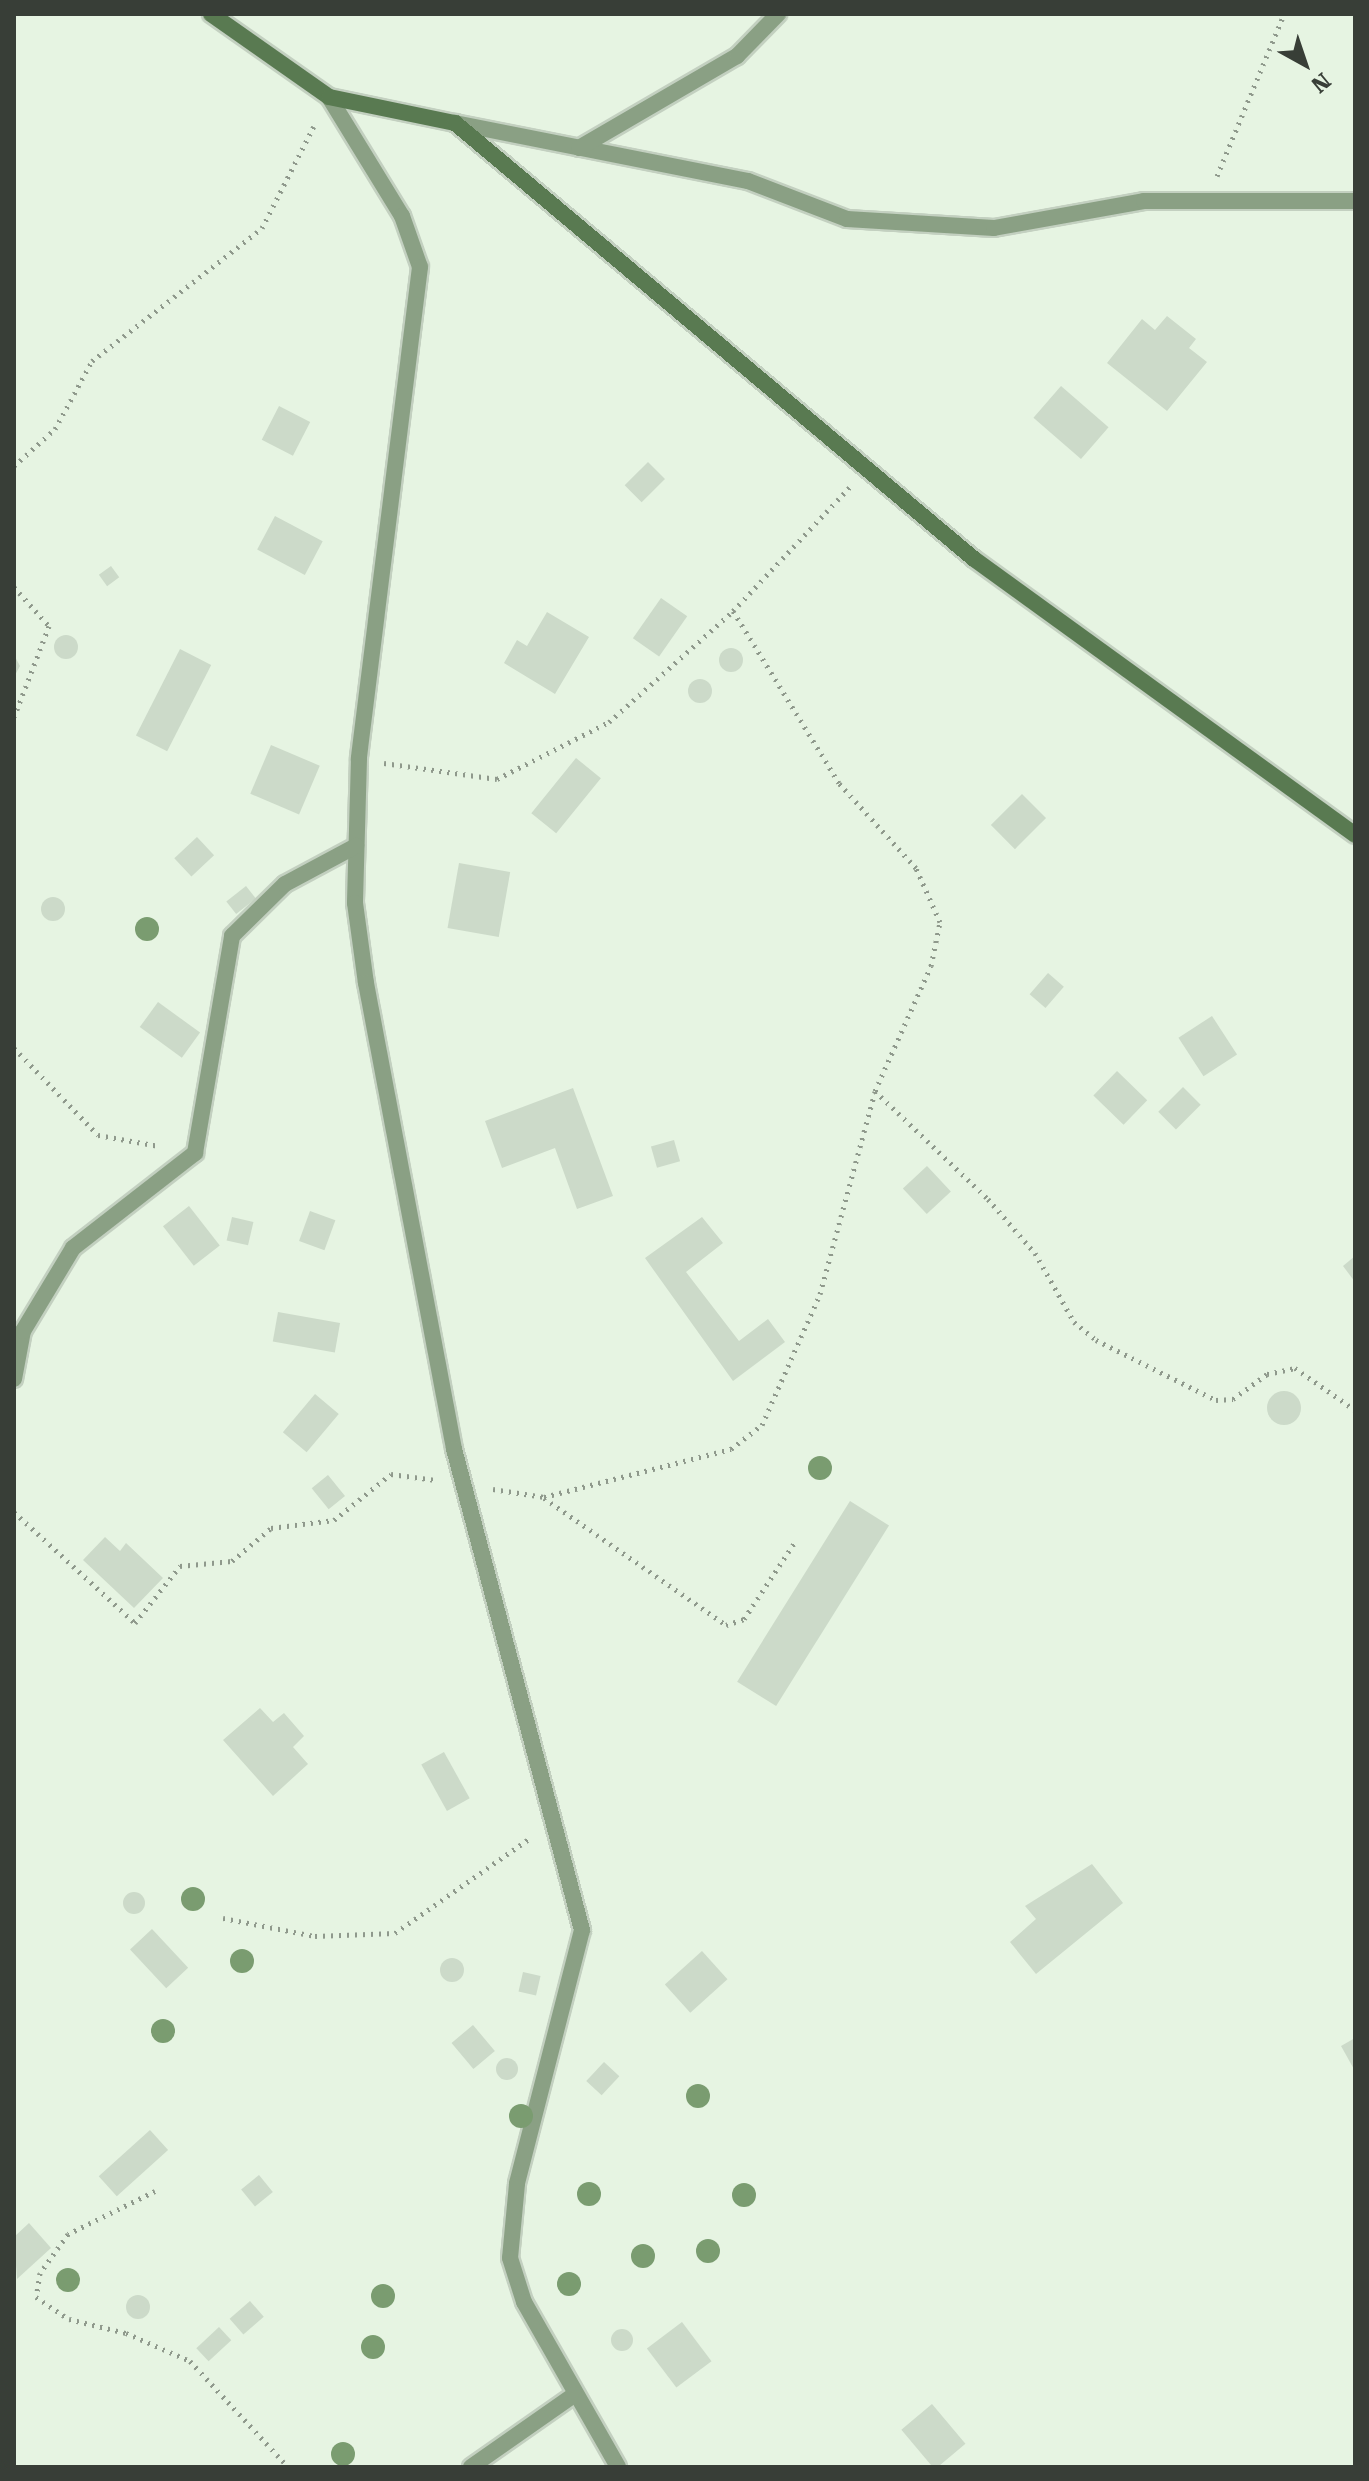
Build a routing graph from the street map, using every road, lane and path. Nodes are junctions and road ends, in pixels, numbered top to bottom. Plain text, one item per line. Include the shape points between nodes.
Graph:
1 (211, 14) edge
2 (778, 14) edge
3 (1284, 14) edge
4 (329, 97) junction
5 (455, 123) junction
6 (579, 148) junction
7 (1207, 199) junction
8 (1355, 201) edge
9 (14, 466) edge
10 (867, 469) junction
11 (14, 587) edge
12 (733, 611) junction
13 (14, 717) edge
14 (359, 758) junction
15 (1355, 835) edge
16 (356, 846) junction
17 (14, 1048) edge
18 (875, 1091) junction
19 (195, 1153) junction
20 (14, 1379) edge
21 (1355, 1410) edge
22 (467, 1484) junction
23 (544, 1497) junction
24 (14, 1512) edge
25 (795, 1542) dead end
26 (554, 1821) junction
27 (223, 1918) dead end
28 (155, 2191) dead end
29 (574, 2395) junction
30 (288, 2467) edge
31 (471, 2467) edge
32 (618, 2467) edge

1 - 4 street
2 - 6 street via 737,56
3 - 7 path
4 - 5 street
4 - 9 path via 262,228 92,361 55,429
4 - 14 street via 402,216 420,267
5 - 6 street
5 - 10 street
6 - 7 street via 748,181 847,219 994,228 1144,201
7 - 8 street
10 - 12 path
10 - 15 street via 974,559
11 - 13 path via 49,626
12 - 14 path via 634,705 497,779
12 - 18 path via 839,783 916,868 940,922 931,966
14 - 16 street
16 - 19 street via 285,884 232,936
16 - 22 street via 366,983 454,1449
17 - 19 path via 98,1135
18 - 21 path via 988,1199 1035,1253 1074,1322 1096,1340 1216,1400 1233,1399 1267,1374 1295,1368
18 - 23 path via 820,1294 762,1425 731,1449
19 - 20 street via 73,1248 23,1331
22 - 23 path
22 - 24 path via 391,1474 334,1520 271,1528 232,1561 180,1566 135,1623
22 - 26 street
23 - 25 path via 726,1625 744,1619
26 - 27 path via 395,1933 315,1936
26 - 29 street via 582,1930 507,2228 524,2302
28 - 30 path via 68,2234 40,2273 36,2297 69,2319 126,2333 190,2361
29 - 31 street
29 - 32 street

